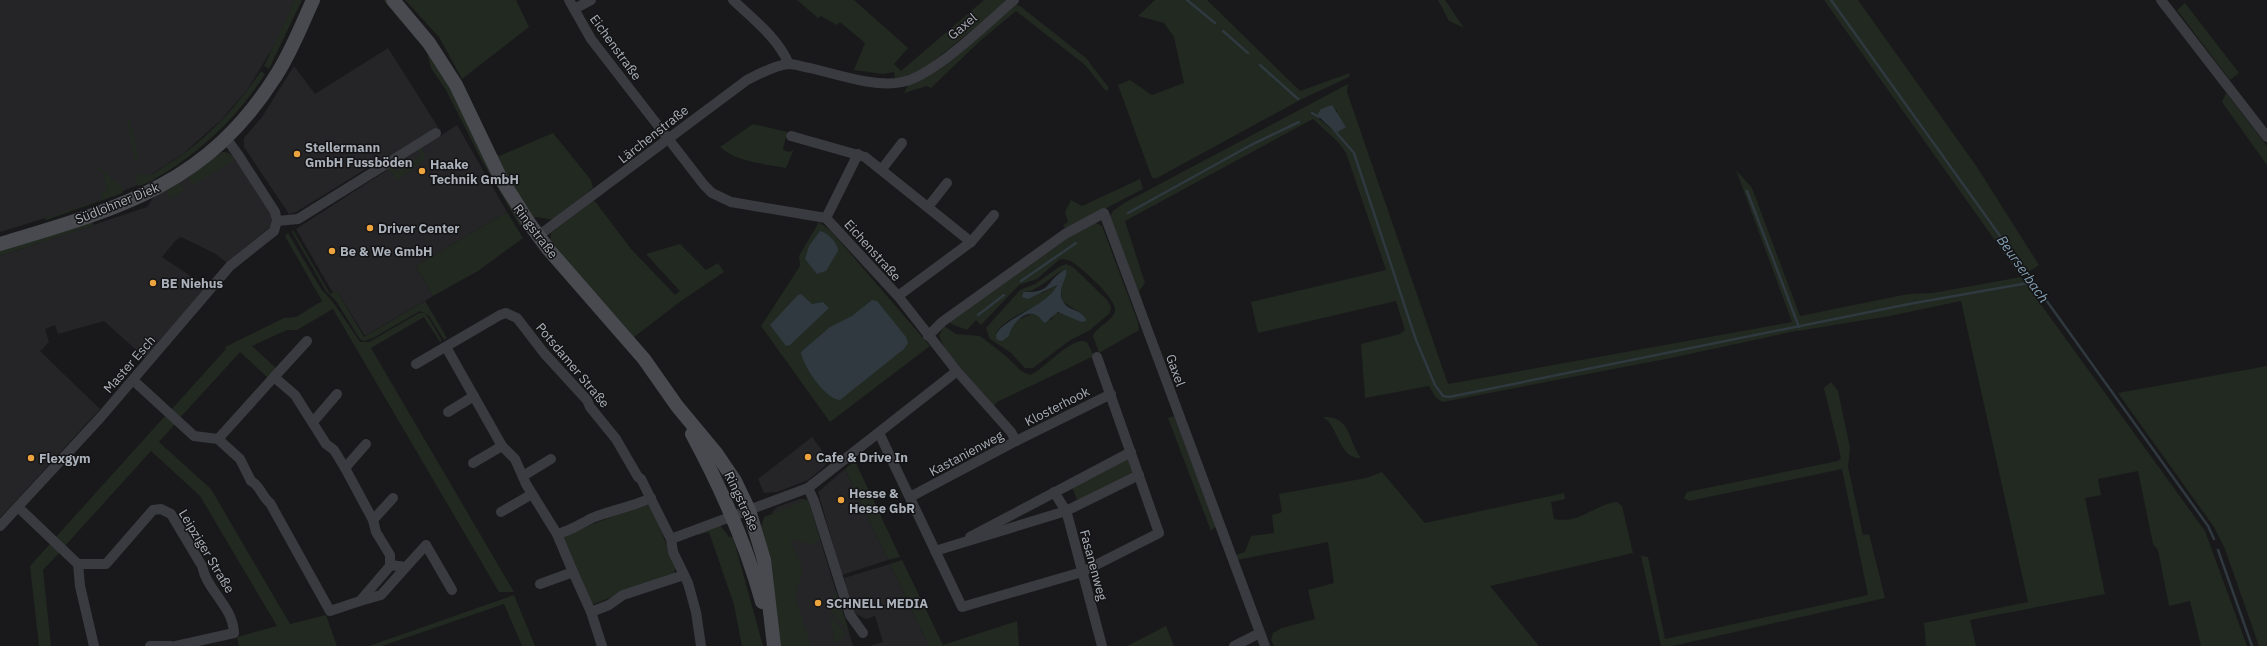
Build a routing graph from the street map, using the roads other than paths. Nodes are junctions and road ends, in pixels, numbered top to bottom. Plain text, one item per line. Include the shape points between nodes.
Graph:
1 (313, 0) edge
2 (393, 0) edge
3 (591, 0) edge
4 (733, 0) edge
5 (1014, 0) edge
6 (2161, 0) edge
7 (571, 4) edge
8 (789, 64) junction
9 (436, 133) dead end
10 (791, 136) dead end
11 (226, 138) junction
12 (667, 138) junction
13 (2267, 138) edge
14 (902, 143) dead end
15 (858, 154) junction
16 (882, 170) junction
17 (947, 183) dead end
18 (928, 207) junction
19 (994, 214) dead end
20 (826, 218) junction
21 (277, 221) junction
22 (538, 236) junction
23 (971, 242) junction
24 (0, 244) edge
25 (898, 296) junction
26 (928, 336) junction
27 (307, 340) dead end
28 (446, 347) junction
29 (1097, 356) dead end
30 (416, 364) dead end
31 (956, 370) junction
32 (274, 377) junction
33 (133, 380) junction
34 (337, 394) dead end
35 (1111, 394) junction
36 (474, 396) junction
37 (677, 406) junction
38 (448, 412) dead end
39 (313, 422) junction
40 (879, 433) junction
41 (218, 440) junction
42 (1016, 441) junction
43 (366, 444) dead end
44 (502, 446) junction
45 (1131, 452) junction
46 (551, 458) dead end
47 (473, 463) dead end
48 (346, 468) junction
49 (1139, 475) junction
50 (523, 476) junction
51 (808, 488) junction
52 (1054, 492) junction
53 (532, 494) junction
54 (910, 497) junction
55 (393, 498) dead end
56 (651, 498) junction
57 (18, 507) junction
58 (748, 510) junction
59 (1066, 511) junction
60 (501, 512) dead end
61 (733, 516) junction
62 (373, 520) junction
63 (0, 526) edge
64 (557, 534) junction
65 (670, 539) junction
66 (954, 546) junction
67 (935, 551) junction
68 (78, 564) junction
69 (390, 565) junction
70 (406, 567) junction
71 (573, 572) junction
72 (1082, 572) junction
73 (684, 575) junction
74 (540, 584) dead end
75 (452, 590) dead end
76 (360, 601) junction
77 (591, 612) junction
78 (863, 633) dead end
79 (1260, 633) junction
80 (774, 642) edge
81 (94, 646) edge
82 (150, 646) edge
83 (171, 646) edge
84 (176, 646) edge
85 (602, 646) edge
86 (701, 646) edge
87 (1102, 646) edge
88 (1234, 646) edge
89 (1265, 646) edge

1 - 11 main road, Südlohner Diek via 276,76 251,111
2 - 22 main road, Ringstraße via 437,53 456,85 500,177
3 - 7 street
4 - 8 street via 773,37
5 - 8 street, Gaxel via 944,58 908,80 894,83 867,80
6 - 13 street
7 - 12 street, Eichenstraße via 591,39
8 - 12 street, Lärchenstraße via 747,80
9 - 21 street via 298,219
10 - 15 street
11 - 21 street via 275,212
11 - 24 main road, Südlohner Diek via 197,163 148,193 77,221
12 - 20 street, Eichenstraße via 704,185 721,198 731,202
12 - 22 street, Lärchenstraße
14 - 16 street
15 - 16 street
15 - 20 street
16 - 18 street
17 - 18 street
18 - 23 street
19 - 23 street
20 - 25 street, Eichenstraße
21 - 33 street, Master Esch via 274,231 230,266
22 - 37 main road, Ringstraße via 644,359
23 - 25 street
25 - 26 street, Eichenstraße
26 - 31 street, Eichenstraße
26 - 79 street, Gaxel via 942,322 1065,234 1104,213
27 - 32 street
28 - 30 street, Potsdamer Straße
28 - 36 street
28 - 56 street, Potsdamer Straße via 462,335 500,315 512,314 602,419
29 - 35 street, Klosterhook
31 - 40 street via 952,376
31 - 42 street, Kastanienweg
32 - 39 street via 295,394
32 - 41 street
33 - 41 street via 194,436
33 - 57 street, Master Esch
34 - 39 street
35 - 42 street, Klosterhook
35 - 45 street, Klosterhook
36 - 38 street
36 - 44 street
37 - 58 main road, Ringstraße via 726,467
37 - 61 main road, Ringstraße via 712,470
39 - 48 street via 326,444 334,450
40 - 51 street
40 - 54 street
41 - 76 street via 240,459 251,481 270,503 330,611
42 - 54 street, Kastanienweg
43 - 48 street
44 - 47 street
44 - 50 street via 515,459
45 - 49 street, Klosterhook
45 - 52 street
46 - 50 street
48 - 62 street
49 - 59 street
49 - 72 street, Klosterhook via 1159,533
50 - 53 street
51 - 58 street
51 - 78 street via 850,615
52 - 59 street, Fasanenweg
52 - 66 street
53 - 60 street
53 - 64 street
54 - 67 street
55 - 62 street
56 - 64 street
56 - 65 street, Potsdamer Straße
57 - 63 street, Master Esch
57 - 68 street
58 - 61 street
58 - 80 main road, Ringstraße via 764,560
59 - 66 street
59 - 72 street, Fasanenweg
61 - 65 street
61 - 80 main road, Ringstraße
62 - 69 street via 376,532 390,555
64 - 71 street
65 - 73 street, Potsdamer Straße
66 - 67 street
67 - 72 street via 962,607
68 - 81 street via 80,586
68 - 84 street, Leipziger Straße via 106,564 153,510 161,509 171,514 202,566 212,591 218,595 234,622 234,633
69 - 70 street
69 - 76 street
70 - 75 street via 426,545
70 - 76 street via 381,595
71 - 74 street
71 - 77 street
72 - 87 street, Fasanenweg
73 - 77 street via 660,585 623,595 609,605
73 - 86 street, Potsdamer Straße via 696,612
77 - 85 street
79 - 88 street
79 - 89 street, Gaxel
82 - 83 street

